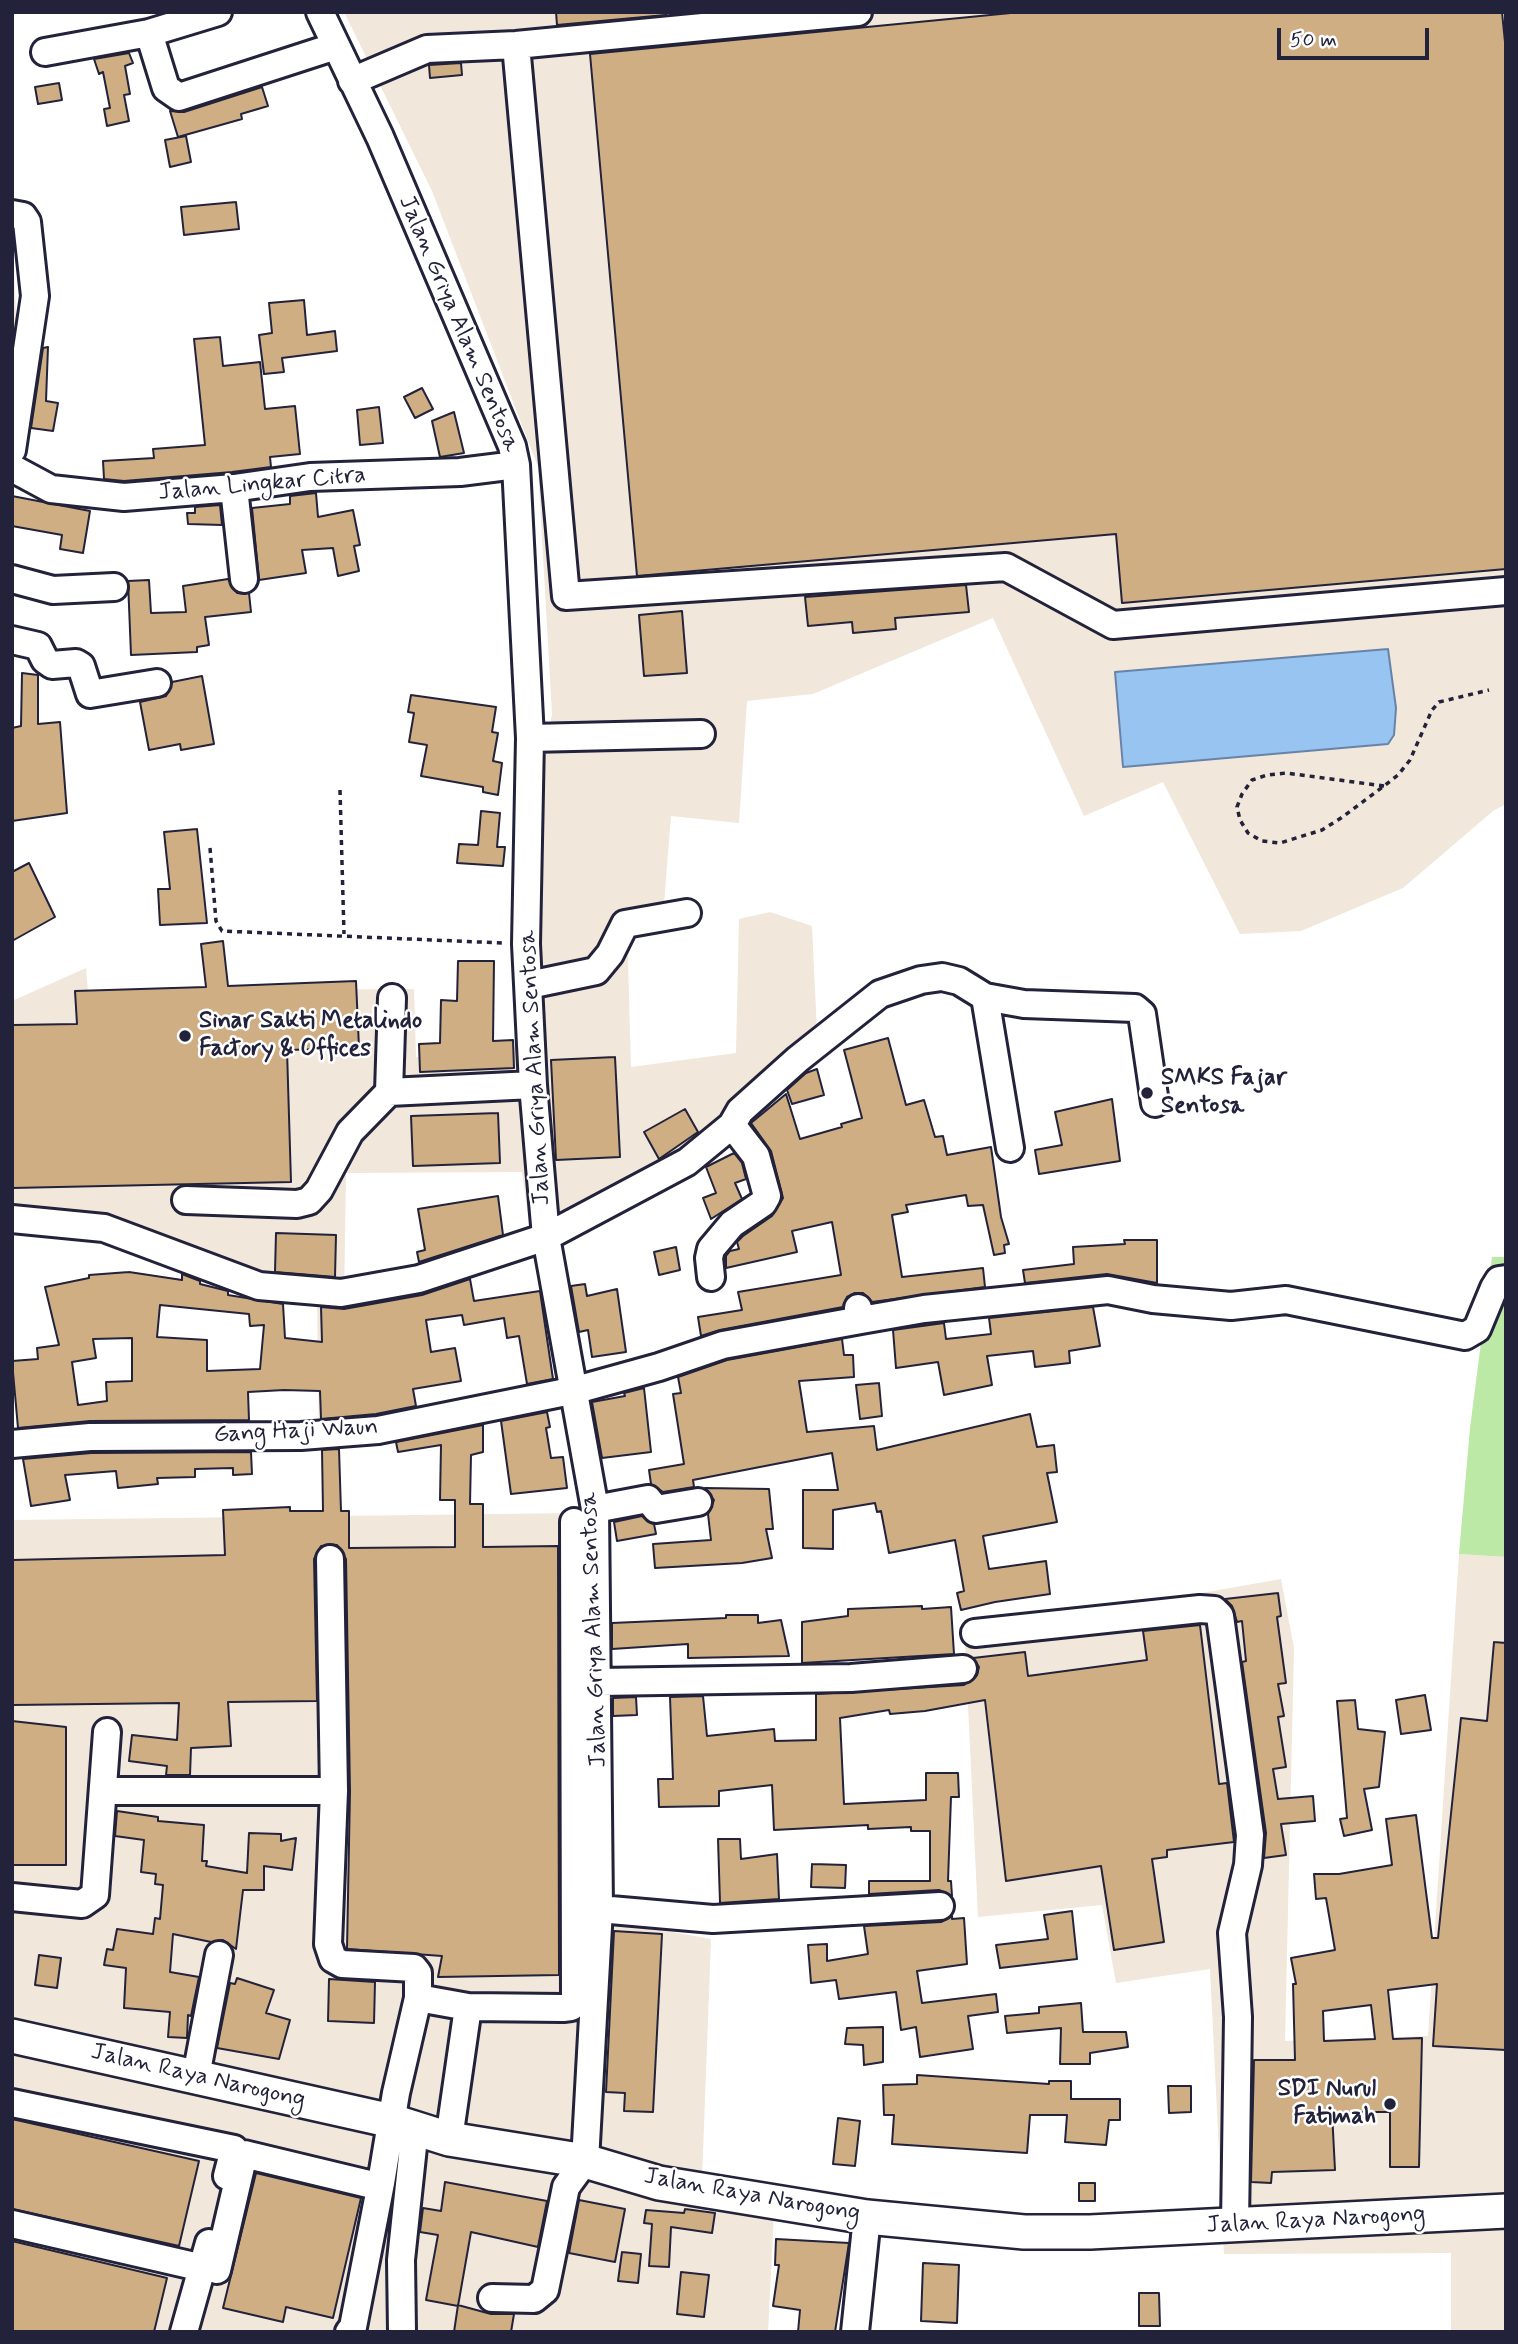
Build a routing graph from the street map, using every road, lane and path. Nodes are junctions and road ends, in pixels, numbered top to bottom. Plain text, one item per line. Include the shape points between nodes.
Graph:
1 (218, 12) edge
2 (320, 12) edge
3 (858, 12) edge
4 (149, 33) junction
5 (516, 45) junction
6 (335, 46) junction
7 (45, 52) dead end
8 (352, 81) junction
9 (12, 214) edge
10 (12, 450) edge
11 (516, 465) junction
12 (12, 468) edge
13 (234, 488) junction
14 (12, 579) edge
15 (244, 579) dead end
16 (114, 587) dead end
17 (1506, 591) edge
18 (12, 640) edge
19 (157, 683) dead end
20 (1489, 690) dead end
21 (702, 734) dead end
22 (530, 738) junction
23 (1384, 786) junction
24 (340, 790) dead end
25 (210, 848) dead end
26 (687, 913) dead end
27 (344, 934) junction
28 (526, 944) junction
29 (528, 985) junction
30 (985, 997) junction
31 (392, 998) dead end
32 (533, 1085) junction
33 (389, 1092) junction
34 (1155, 1103) dead end
35 (732, 1125) junction
36 (1010, 1148) dead end
37 (186, 1200) dead end
38 (12, 1219) edge
39 (546, 1237) junction
40 (712, 1277) dead end
41 (1506, 1279) edge
42 (576, 1390) junction
43 (12, 1444) edge
44 (698, 1502) dead end
45 (584, 1515) junction
46 (330, 1559) dead end
47 (975, 1633) dead end
48 (963, 1670) dead end
49 (599, 1682) junction
50 (107, 1731) dead end
51 (103, 1791) junction
52 (334, 1791) junction
53 (12, 1897) edge
54 (940, 1906) dead end
55 (599, 1909) junction
56 (219, 1955) dead end
57 (418, 1998) junction
58 (468, 2007) junction
59 (12, 2036) edge
60 (196, 2076) junction
61 (12, 2103) edge
62 (404, 2125) junction
63 (449, 2139) junction
64 (585, 2161) junction
65 (381, 2183) junction
66 (1506, 2211) edge
67 (867, 2217) junction
68 (12, 2224) edge
69 (1235, 2224) junction
70 (210, 2269) junction
71 (492, 2298) dead end
72 (184, 2332) edge
73 (349, 2332) edge
74 (402, 2332) edge
75 (855, 2332) edge

1 - 4 street
2 - 6 street, Jalan Griya Alam Sentosa
3 - 5 street
4 - 6 street via 166,88 179,97
4 - 7 street
5 - 8 street via 427,49
5 - 17 street via 566,596 1006,567 1114,625
6 - 8 street, Jalan Griya Alam Sentosa
8 - 11 street, Jalan Griya Alam Sentosa via 512,446
9 - 10 street via 27,222 35,296
11 - 13 street, Jalan Lingkar Citra via 460,472 310,477
11 - 22 street, Jalan Griya Alam Sentosa
12 - 13 street, Jalan Lingkar Citra via 51,489 104,497
13 - 15 street
14 - 16 street via 53,590
18 - 19 street via 38,646 52,665 76,663 90,694
20 - 23 path via 1439,702 1410,760
21 - 22 street
22 - 28 street, Jalan Griya Alam Sentosa
23 - 23 path via 1286,773 1267,775 1252,780 1237,807 1248,834 1280,843 1304,838 1331,824
24 - 27 path
25 - 27 path via 216,921 222,930
26 - 29 street via 625,924 596,971
27 - 28 path
28 - 29 street, Jalan Griya Alam Sentosa
29 - 32 street, Jalan Griya Alam Sentosa
30 - 34 street via 1024,1004 1135,1008 1142,1014
30 - 35 street via 959,981 942,977 884,992 797,1059 740,1111
30 - 36 street
31 - 33 street
32 - 33 street
32 - 39 street, Jalan Griya Alam Sentosa
33 - 37 street via 350,1132 309,1201
35 - 39 street via 687,1163
35 - 40 street via 757,1156 767,1196 732,1223 711,1250
38 - 39 street via 104,1228 259,1286 341,1293 419,1279
39 - 42 street, Jalan Griya Alam Sentosa
41 - 42 street, Gang Haji Waun via 1494,1288 1477,1329 1465,1336 1286,1300 1231,1306 1108,1290 860,1314 723,1345
42 - 43 street, Gang Haji Waun via 378,1430 301,1436 90,1437
42 - 45 street, Jalan Griya Alam Sentosa
44 - 45 street via 656,1509 648,1499
45 - 49 street, Jalan Griya Alam Sentosa
45 - 58 street via 575,1999 572,2007
46 - 52 street
47 - 69 street via 1200,1609 1214,1610 1220,1616 1250,1835 1248,1865 1231,1933 1238,2017
48 - 49 street via 851,1678
49 - 55 street, Jalan Griya Alam Sentosa
50 - 51 street
51 - 52 street
51 - 53 street via 95,1895 82,1904
52 - 57 street via 330,1953 342,1964 414,1968
54 - 55 street via 713,1919
55 - 64 street, Jalan Griya Alam Sentosa
56 - 60 street
57 - 58 street
57 - 62 street
58 - 63 street
59 - 60 main road, Jalan Raya Narogong
60 - 62 main road, Jalan Raya Narogong
61 - 70 street via 234,2150
62 - 63 main road, Jalan Raya Narogong
62 - 65 street
62 - 74 street
63 - 64 main road, Jalan Raya Narogong
64 - 67 main road, Jalan Raya Narogong via 659,2183
64 - 71 street via 566,2187 545,2290 534,2299
65 - 70 street via 377,2186 244,2154
65 - 73 street
66 - 69 main road, Jalan Raya Narogong
67 - 69 main road, Jalan Raya Narogong via 1024,2232 1157,2231
67 - 75 street
68 - 70 street
70 - 72 street

